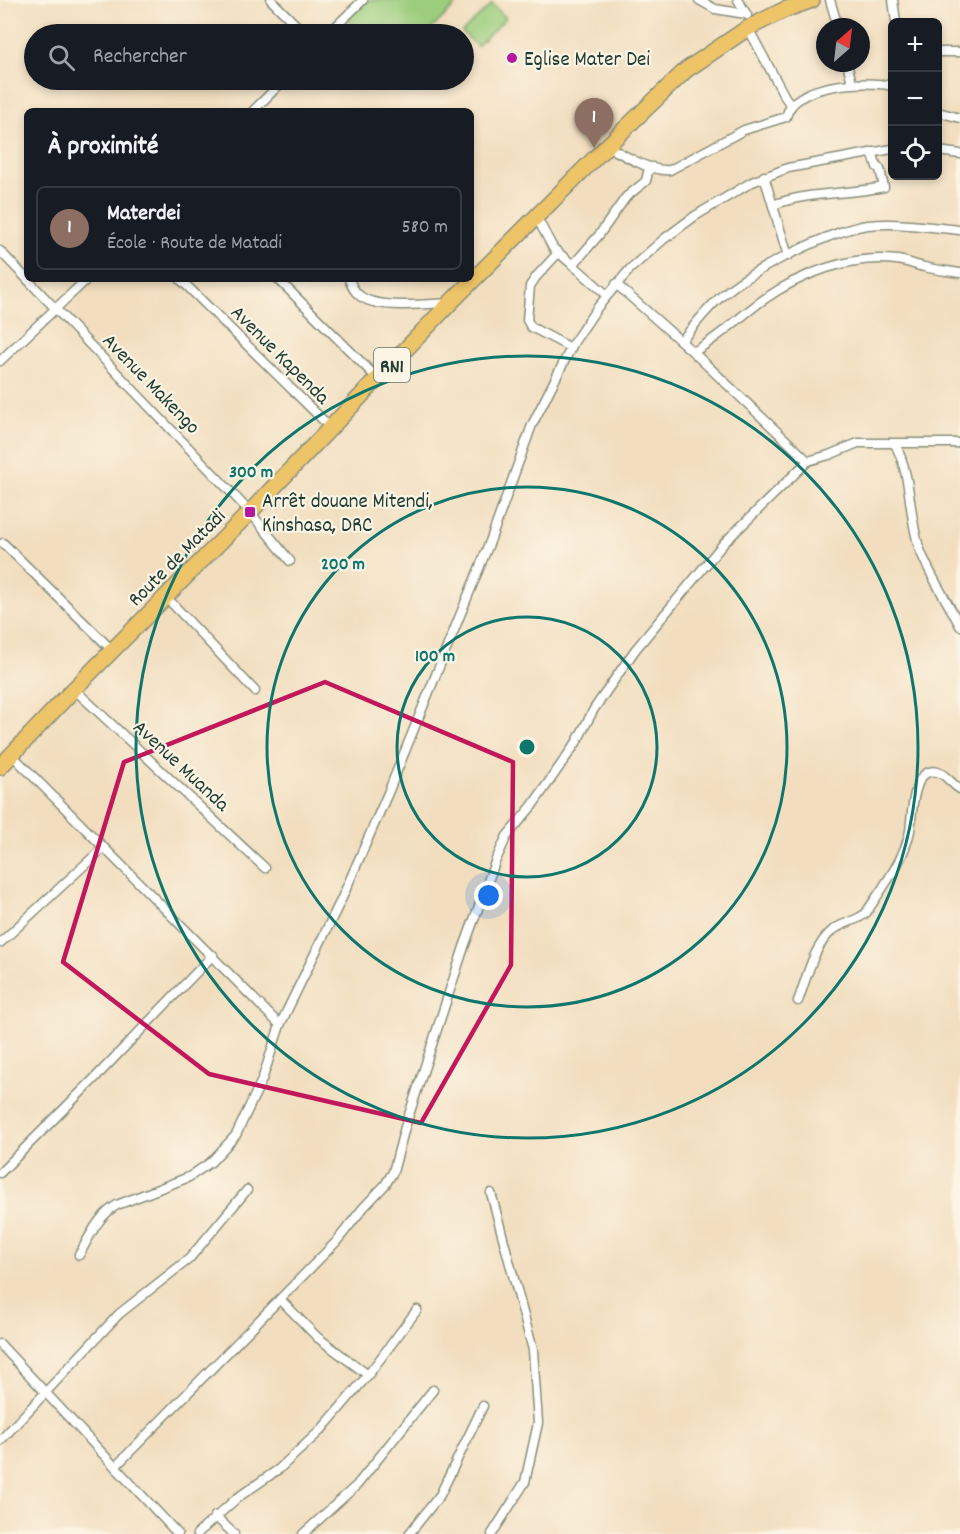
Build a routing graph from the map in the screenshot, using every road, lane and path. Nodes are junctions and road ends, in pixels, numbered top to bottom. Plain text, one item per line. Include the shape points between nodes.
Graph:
1 (271, 0) edge
2 (363, 0) edge
3 (699, 0) edge
4 (738, 0) edge
5 (812, 0) edge
6 (830, 0) edge
7 (893, 0) edge
8 (835, 18) edge
9 (895, 18) edge
10 (750, 22) junction
11 (295, 24) edge
12 (338, 24) edge
13 (942, 52) edge
14 (960, 52) edge
15 (850, 72) edge
16 (852, 83) junction
17 (888, 85) edge
18 (274, 90) edge
19 (791, 105) junction
20 (256, 108) edge
21 (942, 113) edge
22 (960, 118) edge
23 (607, 146) junction
24 (888, 150) edge
25 (872, 152) junction
26 (942, 152) edge
27 (960, 154) edge
28 (652, 167) junction
29 (764, 176) junction
30 (773, 205) junction
31 (536, 216) junction
32 (960, 230) edge
33 (0, 251) edge
34 (558, 253) junction
35 (788, 256) junction
36 (573, 265) junction
37 (960, 273) edge
38 (24, 276) edge
39 (474, 279) edge
40 (30, 282) edge
41 (84, 282) edge
42 (183, 282) edge
43 (281, 282) edge
44 (351, 282) edge
45 (471, 282) edge
46 (616, 284) junction
47 (607, 295) junction
48 (450, 303) junction
49 (56, 309) junction
50 (681, 341) junction
51 (571, 348) junction
52 (693, 352) junction
53 (0, 361) edge
54 (378, 379) junction
55 (331, 428) junction
56 (960, 443) edge
57 (895, 444) junction
58 (808, 460) junction
59 (250, 512) junction
60 (3, 543) dead end
61 (290, 561) dead end
62 (166, 597) junction
63 (960, 626) edge
64 (112, 651) junction
65 (74, 689) junction
66 (255, 691) dead end
67 (12, 755) junction
68 (0, 768) edge
69 (960, 789) edge
70 (103, 848) junction
71 (264, 868) dead end
72 (0, 943) edge
73 (213, 955) junction
74 (798, 1001) dead end
75 (280, 1025) junction
76 (0, 1173) edge
77 (247, 1190) dead end
78 (491, 1193) dead end
79 (79, 1256) dead end
80 (280, 1299) junction
81 (417, 1310) dead end
82 (0, 1344) edge
83 (368, 1375) junction
84 (433, 1390) dead end
85 (46, 1391) junction
86 (483, 1406) dead end
87 (0, 1441) edge
88 (116, 1466) junction
89 (215, 1516) junction
90 (178, 1534) edge
91 (197, 1534) edge
92 (234, 1534) edge
93 (303, 1534) edge
94 (409, 1534) edge
95 (492, 1534) edge

1 - 11 street
2 - 12 street
3 - 10 street
4 - 10 street
5 - 10 highway, Route de Matadi / RN1
6 - 8 street
7 - 9 street
10 - 19 street
10 - 23 highway, Route de Matadi / RN1 via 686,70
13 - 14 street
15 - 16 street
16 - 17 street
16 - 19 street via 814,92
18 - 20 street
19 - 28 street via 786,117 744,129 670,170
21 - 22 street
23 - 28 street
23 - 31 highway, Route de Matadi / RN1
24 - 25 street
25 - 29 street
25 - 30 street via 884,187 805,196
26 - 27 street
28 - 36 street via 646,181 626,198
29 - 30 street
29 - 46 street via 695,216 638,260
30 - 35 street
31 - 34 street
31 - 39 highway, Route de Matadi / RN1
32 - 35 street via 868,225 838,233
33 - 38 street, Avenue Makengo
34 - 36 street
34 - 51 street via 530,286 527,320 531,327
35 - 50 street via 724,294
36 - 47 street
37 - 52 street via 897,260 856,261 833,267 764,299
40 - 49 street, Avenue Makengo
41 - 49 street
42 - 55 street, Avenue Kapenda
43 - 54 street
44 - 48 street via 366,300 393,305
45 - 48 highway, Route de Matadi / RN1
46 - 47 street
46 - 50 street
47 - 51 street
48 - 54 highway, Route de Matadi / RN1
49 - 53 street
49 - 59 street, Avenue Makengo
50 - 52 street
51 - 75 street via 532,425 491,540 388,793
52 - 58 street
54 - 55 highway, Route de Matadi / RN1
55 - 59 highway, Route de Matadi / RN1
56 - 57 street
57 - 58 street via 858,443
57 - 63 street via 907,475 920,550
58 - 80 street via 724,543 635,650 594,709 576,743 507,836 464,947 393,1173 336,1242
59 - 61 street, Avenue Makengo
59 - 62 highway, Route de Matadi / RN1
60 - 64 street
62 - 64 highway, Route de Matadi / RN1
62 - 66 street
64 - 65 highway, Route de Matadi / RN1
65 - 67 highway, Route de Matadi / RN1
65 - 71 street, Avenue Muanda
67 - 68 highway, Route de Matadi / RN1
67 - 70 street
69 - 74 street via 936,772 922,777 913,800 904,850 866,913 858,920 842,924 819,946
70 - 72 street
70 - 73 street
73 - 75 street
73 - 76 street
75 - 79 street via 250,1109 230,1143 212,1162 189,1177 107,1211
77 - 85 street via 189,1259 119,1314
78 - 95 street via 533,1350 538,1423 525,1482
80 - 83 street via 317,1337
80 - 88 street
81 - 83 street
82 - 85 street
83 - 89 street via 295,1455
84 - 93 street via 357,1485
85 - 87 street
85 - 88 street
86 - 94 street via 440,1495
88 - 90 street
89 - 91 street
89 - 92 street

